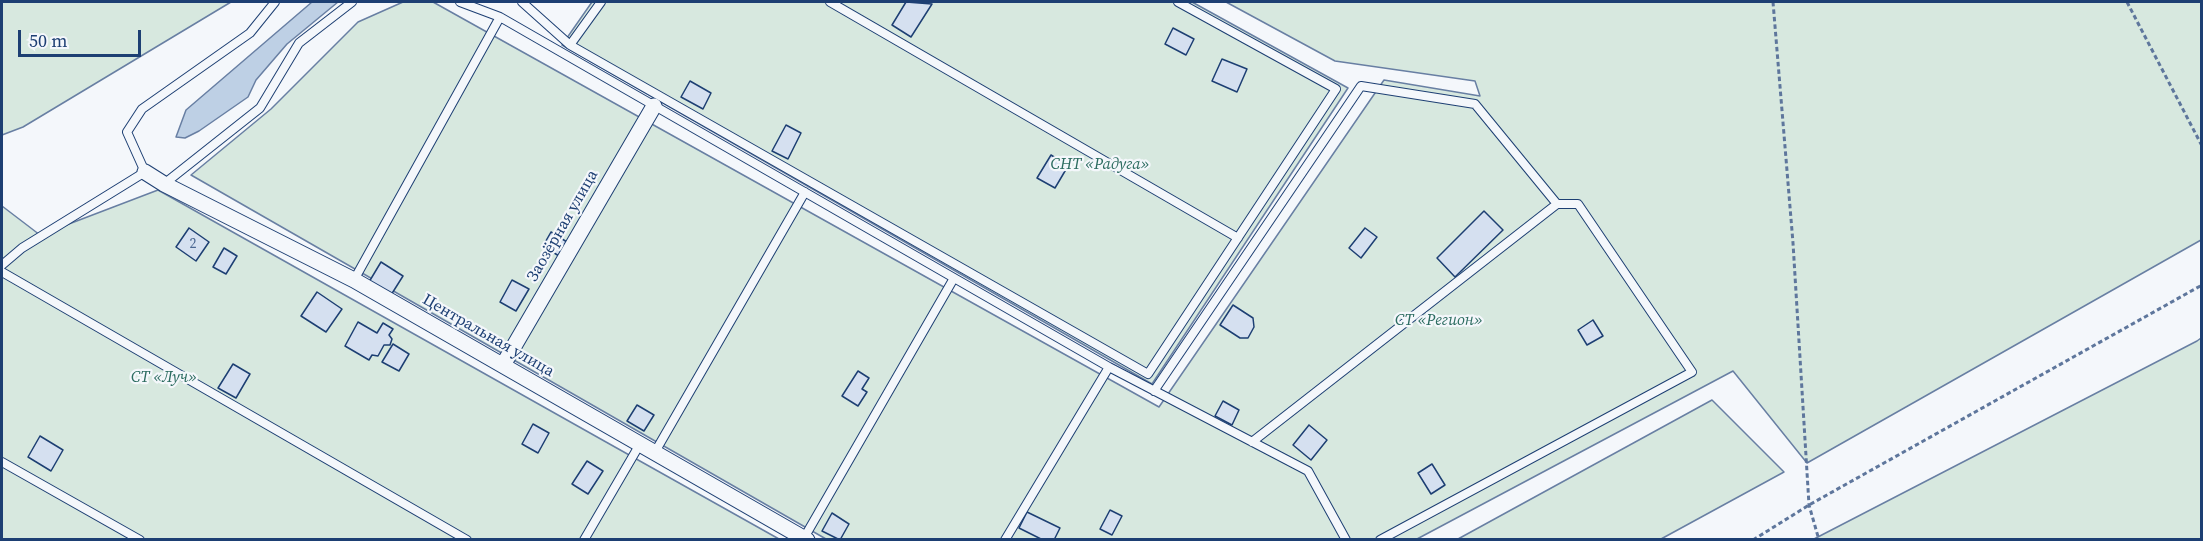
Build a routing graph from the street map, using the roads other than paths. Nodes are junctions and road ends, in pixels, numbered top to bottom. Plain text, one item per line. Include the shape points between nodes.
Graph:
1 (274, 2) edge
2 (352, 2) edge
3 (460, 2) edge
4 (522, 2) edge
5 (601, 2) edge
6 (830, 2) edge
7 (1178, 2) edge
8 (500, 17) junction
9 (570, 45) junction
10 (654, 106) junction
11 (145, 172) junction
12 (164, 184) junction
13 (805, 192) junction
14 (1557, 204) junction
15 (1238, 238) junction
16 (2, 265) edge
17 (2, 272) edge
18 (954, 278) junction
19 (354, 280) junction
20 (503, 365) junction
21 (1108, 367) junction
22 (1154, 391) junction
23 (1252, 442) junction
24 (640, 444) junction
25 (655, 452) junction
26 (2, 462) edge
27 (806, 539) edge
28 (140, 540) edge
29 (467, 540) edge
30 (584, 540) edge
31 (1005, 540) edge
32 (1346, 540) edge
33 (1380, 540) edge

1 - 11 lane via 250,33 142,109 127,132
2 - 12 lane via 299,43 260,108
3 - 8 lane
4 - 9 lane
5 - 9 lane
6 - 15 lane
7 - 15 lane via 1336,89
8 - 10 lane
8 - 19 lane
9 - 15 lane via 1148,374
10 - 13 lane
10 - 20 street, Заозёрная улица
11 - 12 street, Центральная улица
11 - 16 lane via 22,248
12 - 19 street, Центральная улица
13 - 18 lane
13 - 25 lane
14 - 22 lane via 1474,104 1361,86
14 - 23 lane
14 - 33 lane via 1578,204 1692,372
17 - 29 lane
18 - 21 lane
18 - 27 lane
19 - 20 street, Центральная улица
20 - 24 street, Центральная улица
21 - 22 lane
21 - 31 lane
22 - 23 lane
23 - 32 lane via 1308,471
24 - 25 street, Центральная улица
24 - 30 lane
25 - 27 street, Центральная улица
26 - 28 lane

